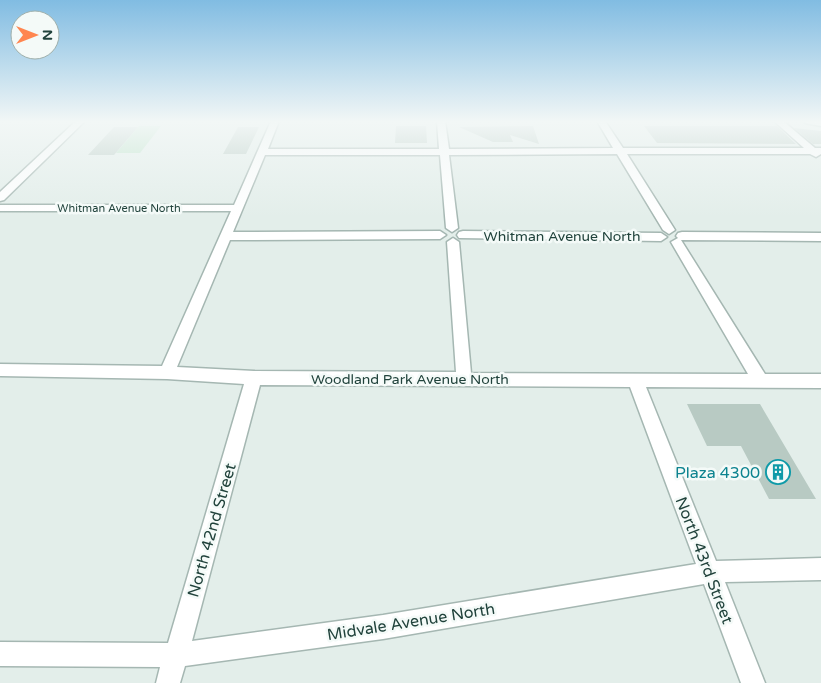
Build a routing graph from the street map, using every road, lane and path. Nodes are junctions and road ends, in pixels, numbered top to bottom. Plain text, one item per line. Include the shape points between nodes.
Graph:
1 (262, 152) edge
2 (620, 152) edge
3 (47, 153) edge
4 (444, 153) edge
5 (793, 153) edge
6 (818, 153) edge
7 (0, 198) edge
8 (0, 208) edge
9 (238, 208) junction
10 (665, 233) junction
11 (452, 235) junction
12 (227, 236) junction
13 (821, 237) edge
14 (679, 239) junction
15 (0, 370) edge
16 (167, 372) junction
17 (254, 378) junction
18 (464, 379) junction
19 (760, 380) junction
20 (636, 381) junction
21 (821, 381) edge
22 (821, 569) edge
23 (710, 572) junction
24 (0, 654) edge
25 (176, 655) junction
26 (168, 683) edge
27 (752, 683) edge

1 - 9 street
2 - 10 street
3 - 7 street
4 - 11 street
5 - 6 street
8 - 9 street, Whitman Avenue North
9 - 12 street
10 - 11 street, Whitman Avenue North
10 - 14 street via 676,232
11 - 12 street, Whitman Avenue North
11 - 18 street
12 - 16 street
13 - 14 street
14 - 19 street
15 - 16 street, Woodland Park Avenue North
16 - 17 street, Woodland Park Avenue North
17 - 18 street, Woodland Park Avenue North
17 - 25 street, North 42nd Street
18 - 20 street, Woodland Park Avenue North
19 - 20 street, Woodland Park Avenue North
19 - 21 street, Woodland Park Avenue North
20 - 23 street, North 43rd Street
22 - 23 street, Midvale Avenue North
23 - 25 street, Midvale Avenue North via 383,627
23 - 27 street, North 43rd Street
24 - 25 street, Midvale Avenue North
25 - 26 street, North 42nd Street

